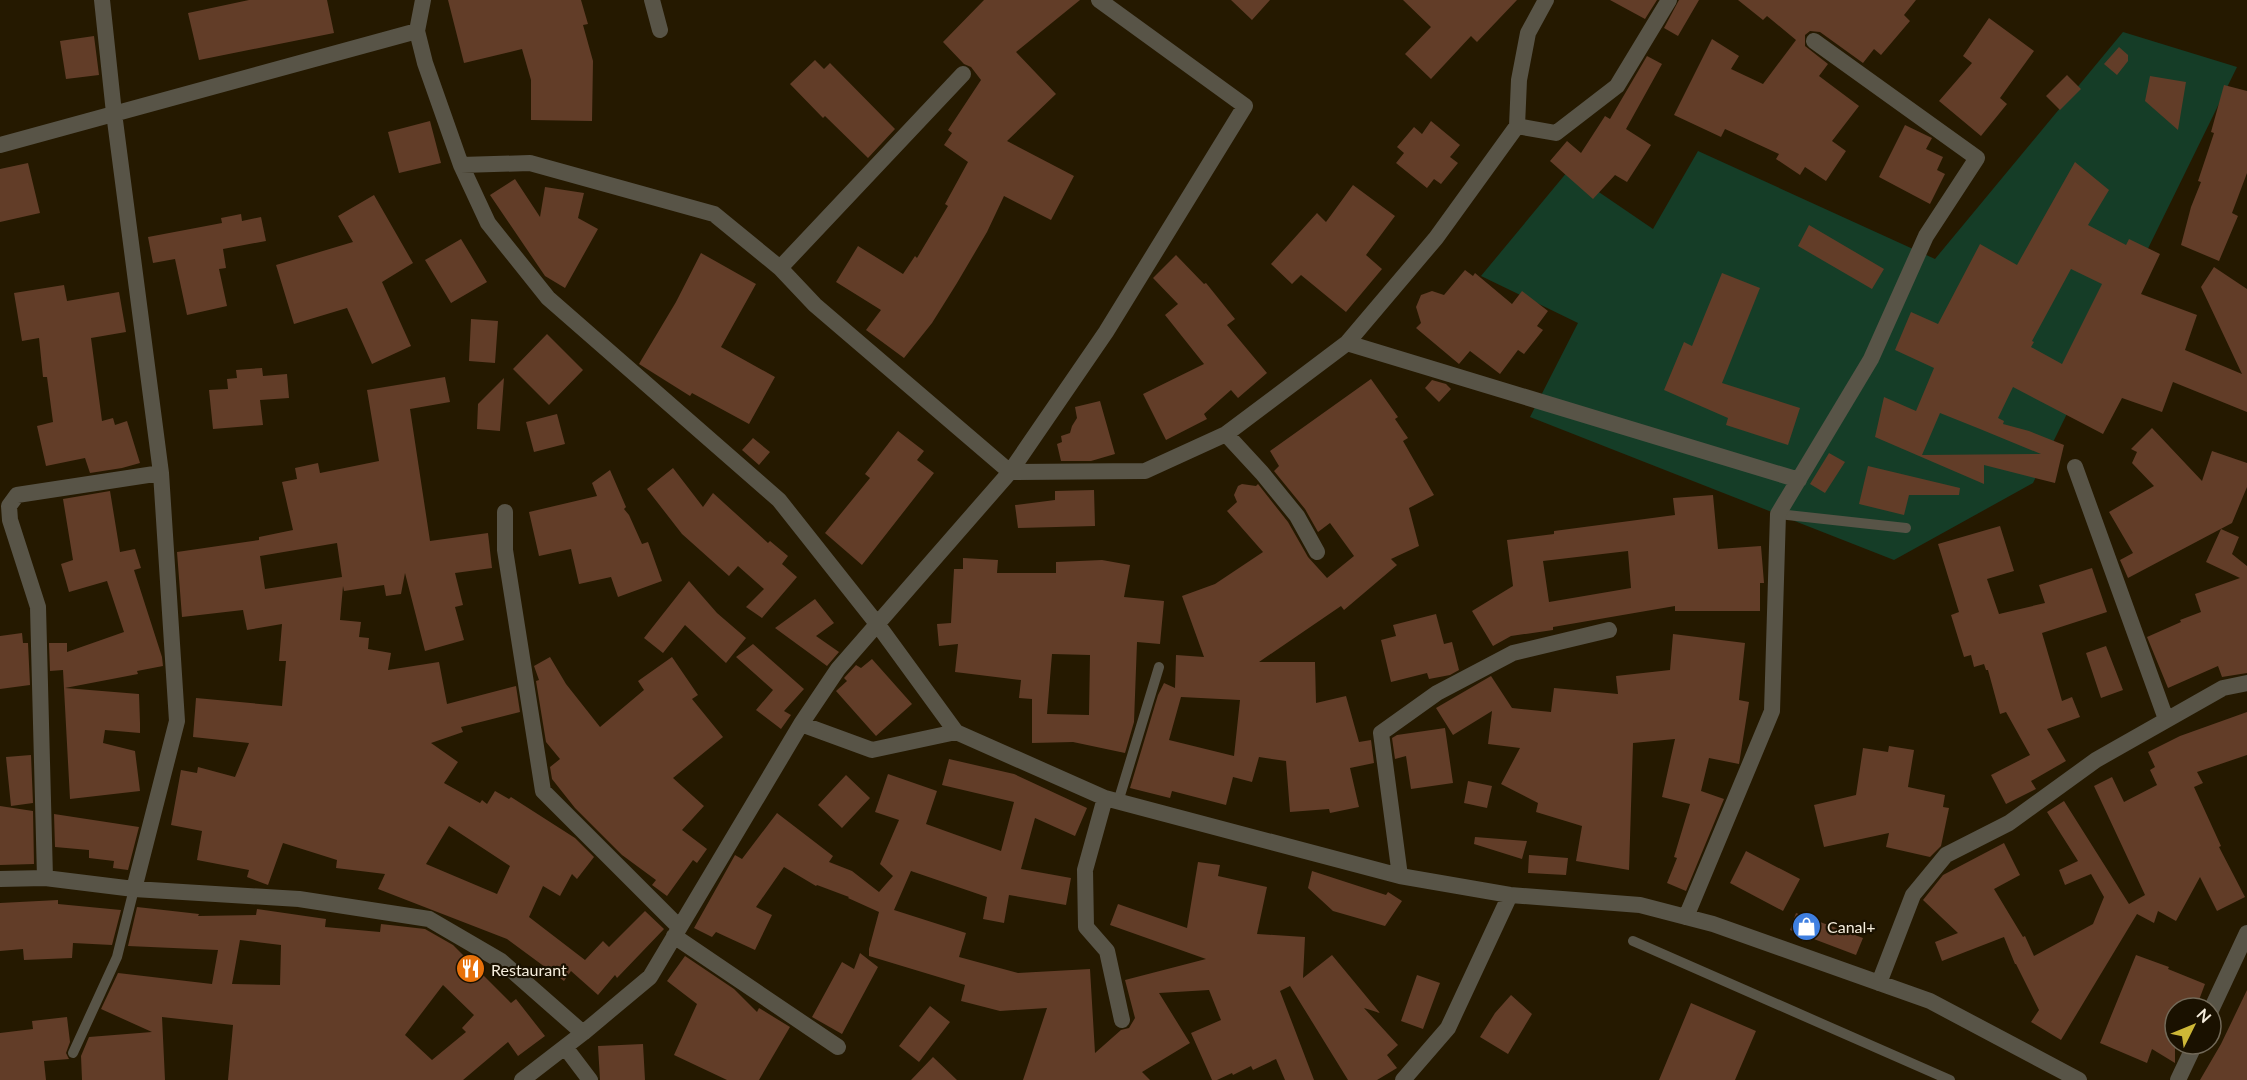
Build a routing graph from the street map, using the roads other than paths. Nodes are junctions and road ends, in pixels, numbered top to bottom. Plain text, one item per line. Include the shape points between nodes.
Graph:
1 (102, 0) edge
2 (423, 0) edge
3 (652, 0) edge
4 (1099, 0) edge
5 (1546, 0) edge
6 (1669, 0) edge
7 (660, 30) dead end
8 (417, 31) junction
9 (1814, 41) dead end
10 (963, 74) dead end
11 (114, 113) junction
12 (1517, 126) junction
13 (0, 145) edge
14 (461, 165) junction
15 (780, 268) junction
16 (1347, 343) junction
17 (1226, 434) junction
18 (2075, 467) dead end
19 (1010, 472) junction
20 (161, 474) junction
21 (1799, 480) junction
22 (506, 512) dead end
23 (1778, 514) junction
24 (1906, 528) dead end
25 (1317, 552) dead end
26 (878, 625) junction
27 (1609, 630) dead end
28 (1159, 666) dead end
29 (2247, 683) edge
30 (2166, 719) junction
31 (801, 724) junction
32 (956, 732) junction
33 (1112, 800) junction
34 (1400, 876) junction
35 (45, 878) junction
36 (0, 879) edge
37 (134, 889) junction
38 (1510, 895) junction
39 (1686, 917) junction
40 (676, 931) junction
41 (2247, 933) edge
42 (1633, 941) dead end
43 (1879, 983) junction
44 (2218, 996) edge
45 (1122, 1020) dead end
46 (583, 1033) junction
47 (565, 1047) junction
48 (838, 1047) dead end
49 (73, 1053) dead end
50 (2189, 1056) edge
51 (522, 1080) edge
52 (590, 1080) edge
53 (1403, 1080) edge
54 (1950, 1080) edge
55 (2079, 1080) edge
56 (2178, 1080) edge

1 - 11 street
2 - 8 street
3 - 7 street
4 - 19 street via 1245,106 1106,332
5 - 12 street via 1528,33 1519,80
6 - 12 street via 1617,86 1556,133
8 - 11 street
8 - 14 street
9 - 21 street via 1977,158 1926,236 1871,360
10 - 15 street
11 - 13 street
11 - 20 street
12 - 16 street via 1436,238
14 - 15 street via 530,163 714,214
14 - 26 street via 488,223 548,298 779,500
15 - 19 street via 815,305
16 - 17 street
16 - 21 street
17 - 19 street via 1145,471
17 - 25 street via 1297,516
18 - 30 street
19 - 26 street
20 - 35 street via 17,495 9,506 38,607
20 - 37 street via 177,721
21 - 23 street
22 - 40 street via 505,550 543,791
23 - 24 lane
23 - 39 street via 1773,711
26 - 31 street via 838,669
26 - 32 street
27 - 34 street via 1513,653 1437,693 1381,733
28 - 33 lane
29 - 30 street via 2223,688
30 - 43 street via 2096,760 2009,823 1946,855 1913,895
31 - 32 street via 872,750
31 - 40 street
32 - 33 street
33 - 34 street
33 - 45 street via 1086,870 1086,927 1107,951
34 - 38 street
35 - 36 street
35 - 37 street
37 - 46 street via 299,899 429,919 501,961
37 - 49 lane via 117,957
38 - 39 street via 1640,906
38 - 53 street via 1448,1028
39 - 43 street
40 - 46 street via 650,976
40 - 48 street
41 - 44 street
42 - 54 lane
43 - 55 street via 1930,1001
46 - 47 street
47 - 51 street
47 - 52 street
50 - 56 street

